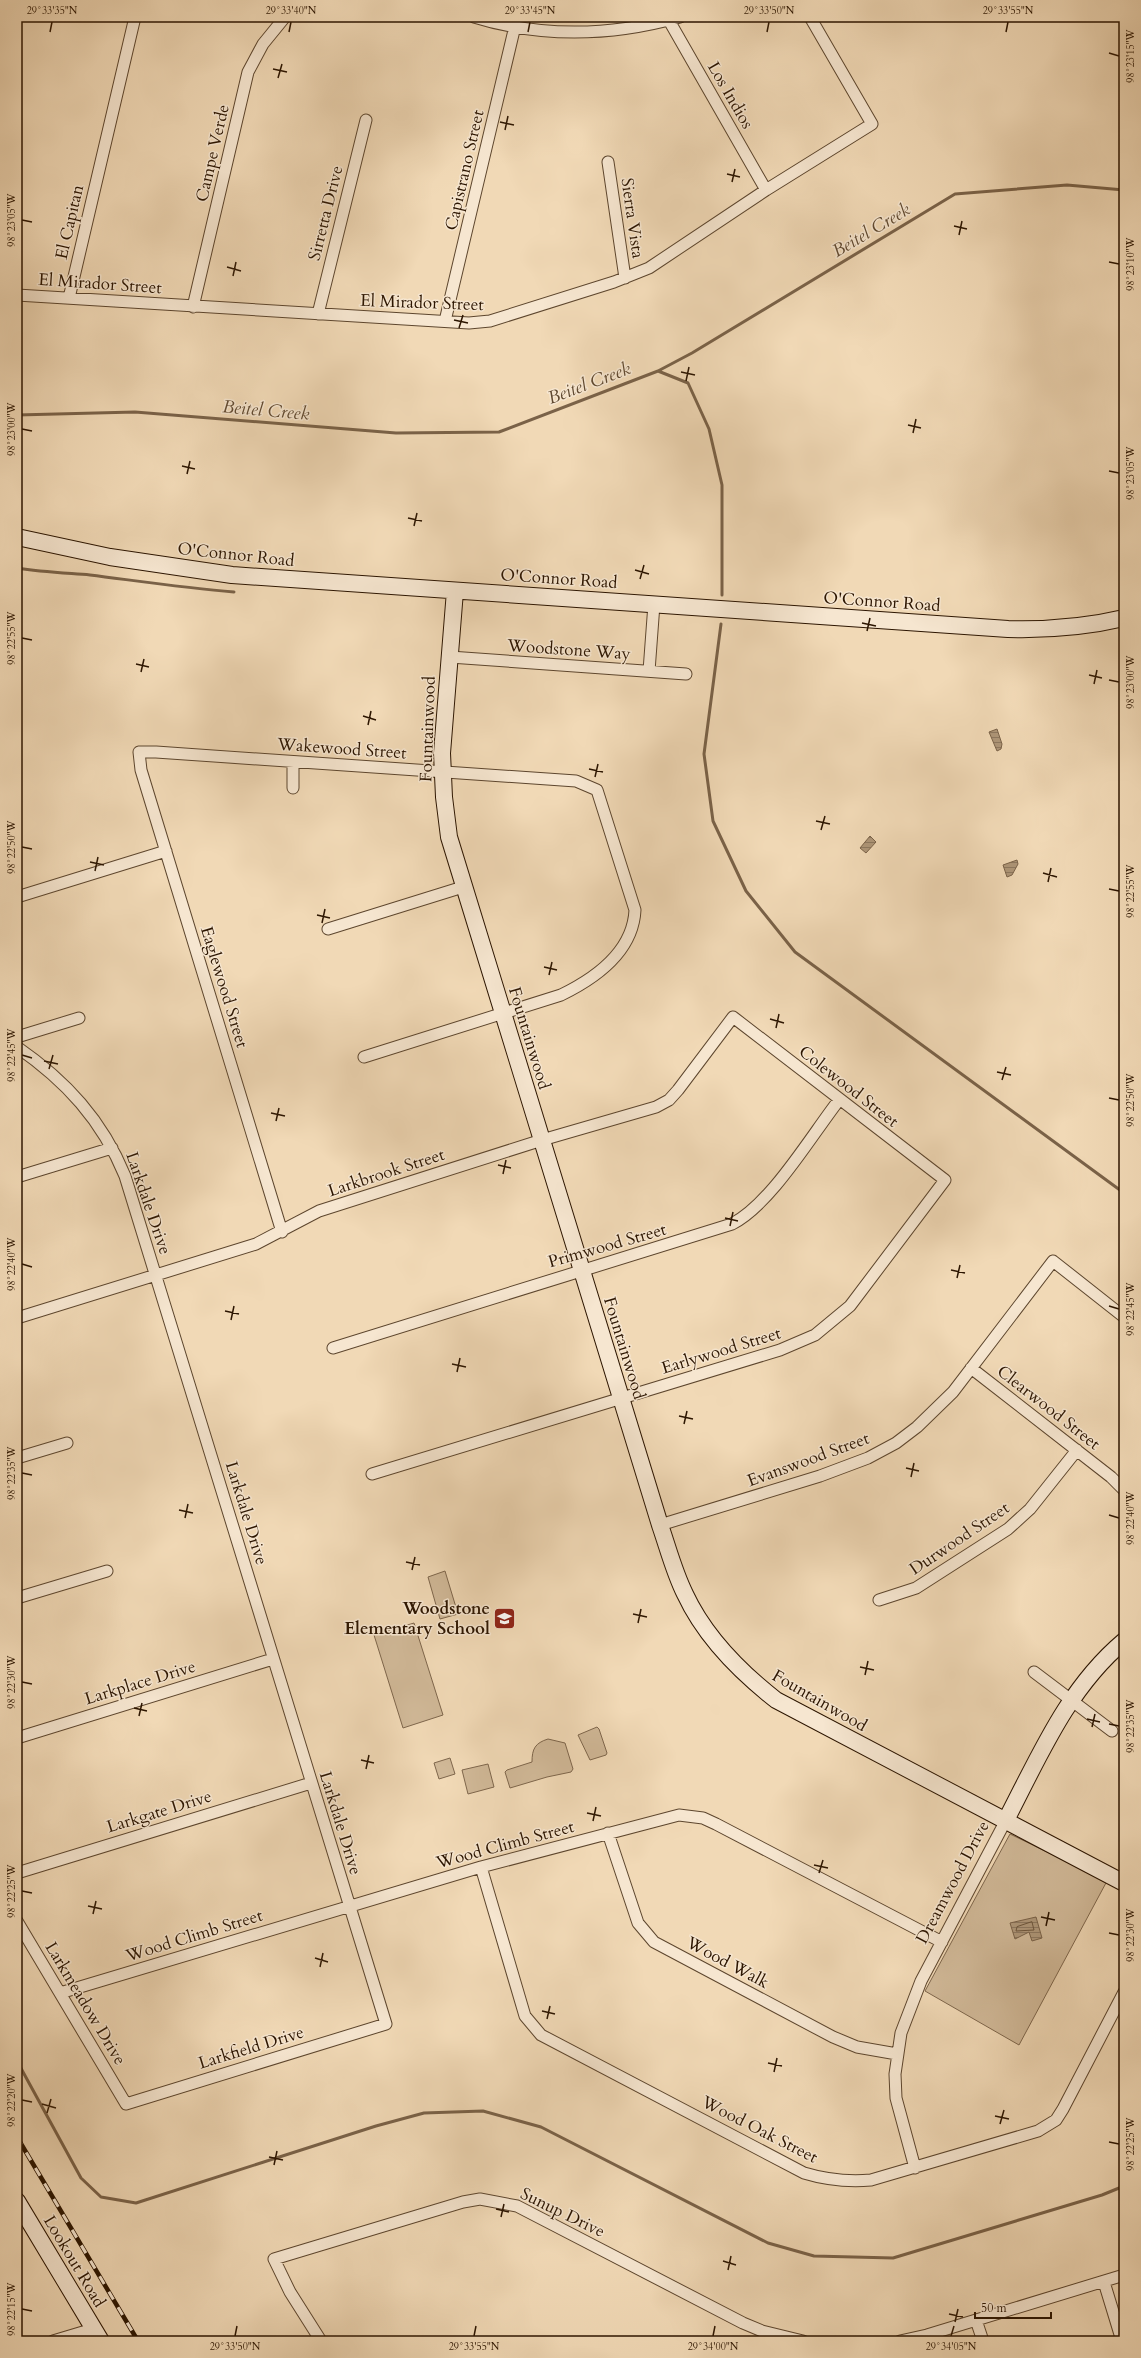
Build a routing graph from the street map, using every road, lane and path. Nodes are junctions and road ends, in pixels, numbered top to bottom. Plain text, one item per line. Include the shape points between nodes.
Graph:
1 (135, 17) edge
2 (284, 17) edge
3 (474, 17) edge
4 (680, 17) edge
5 (810, 17) edge
6 (668, 19) edge
7 (516, 26) junction
8 (366, 120) dead end
9 (608, 162) dead end
10 (766, 190) junction
11 (625, 278) junction
12 (17, 295) edge
13 (68, 298) junction
14 (193, 307) junction
15 (318, 314) junction
16 (445, 321) junction
17 (17, 537) edge
18 (455, 590) junction
19 (654, 604) junction
20 (1124, 618) edge
21 (450, 657) junction
22 (649, 672) junction
23 (686, 674) dead end
24 (139, 752) joint
25 (293, 762) junction
26 (442, 771) junction
27 (293, 788) dead end
28 (166, 851) junction
29 (463, 887) junction
30 (17, 897) edge
31 (328, 929) dead end
32 (503, 1015) junction
33 (733, 1017) joint
34 (79, 1018) dead end
35 (17, 1037) edge
36 (17, 1047) edge
37 (364, 1057) dead end
38 (839, 1100) junction
39 (542, 1140) junction
40 (112, 1148) junction
41 (17, 1177) edge
42 (945, 1180) joint
43 (282, 1232) junction
44 (581, 1269) junction
45 (157, 1275) junction
46 (1124, 1317) edge
47 (17, 1318) edge
48 (333, 1348) dead end
49 (971, 1368) junction
50 (621, 1398) junction
51 (67, 1443) dead end
52 (1077, 1450) junction
53 (17, 1458) edge
54 (372, 1474) dead end
55 (1124, 1490) edge
56 (660, 1524) junction
57 (107, 1571) dead end
58 (17, 1598) edge
59 (879, 1600) dead end
60 (1124, 1641) edge
61 (274, 1659) junction
62 (1034, 1672) dead end
63 (1071, 1699) junction
64 (1112, 1731) dead end
65 (17, 1738) edge
66 (311, 1783) junction
67 (1005, 1822) junction
68 (608, 1833) junction
69 (481, 1867) junction
70 (17, 1873) edge
71 (1124, 1883) edge
72 (349, 1906) junction
73 (17, 1921) edge
74 (942, 1942) junction
75 (60, 1992) junction
76 (1124, 1992) edge
77 (386, 2024) joint
78 (897, 2054) junction
79 (126, 2104) joint
80 (915, 2168) junction
81 (17, 2201) edge
82 (1124, 2275) edge
83 (1104, 2282) junction
84 (976, 2320) junction
85 (97, 2335) edge
86 (53, 2341) edge
87 (321, 2341) edge
88 (803, 2341) edge
89 (900, 2341) edge
90 (983, 2341) edge
91 (1122, 2341) edge

1 - 13 street, El Capitan
2 - 14 street, Campe Verde via 257,53 248,72
3 - 7 street
4 - 6 street
5 - 10 street, El Mirador Street via 872,124
6 - 7 street via 613,32 539,31
6 - 10 street, Los Indios
7 - 16 street, Capistrano Street
8 - 15 street, Sirretta Drive
9 - 11 street, Sierra Vista
10 - 11 street, El Mirador Street via 662,261
11 - 16 street, El Mirador Street via 490,321
12 - 13 street, El Mirador Street
13 - 14 street, El Mirador Street
14 - 15 street, El Mirador Street
15 - 16 street, El Mirador Street
17 - 18 street, O'Connor Road via 110,557 198,571
18 - 19 street, O'Connor Road
18 - 21 street, Fountainwood
19 - 20 street, O'Connor Road via 1008,629 1048,630
19 - 22 street
21 - 22 street, Woodstone Way
21 - 26 street, Fountainwood
22 - 23 street, Woodstone Way
24 - 25 street, Wakewood Street
24 - 28 street, Eaglewood Street via 141,770
25 - 26 street, Wakewood Street
25 - 27 street
26 - 29 street, Fountainwood via 449,837
26 - 32 street, Wakewood Street via 576,781 597,790 635,910 628,940 614,958 591,979 561,995
28 - 30 street
28 - 43 street, Eaglewood Street
29 - 31 street
29 - 32 street, Fountainwood
32 - 37 street
32 - 39 street, Fountainwood
33 - 38 street, Colewood Street
33 - 39 street, Larkbrook Street via 669,1100 642,1112
34 - 35 street
36 - 40 street, Larkdale Drive via 46,1067 64,1084 92,1116
38 - 42 street, Colewood Street
38 - 44 street, Primwood Street via 764,1200 746,1216 693,1237
39 - 43 street, Larkbrook Street via 319,1211
39 - 44 street, Fountainwood
40 - 41 street
40 - 45 street, Larkdale Drive via 125,1176
42 - 50 street, Earlywood Street via 850,1306 815,1335 780,1350
43 - 45 street, Larkbrook Street via 256,1244
44 - 48 street, Primwood Street
44 - 50 street, Fountainwood
45 - 47 street, Larkbrook Street
45 - 61 street, Larkdale Drive
46 - 49 street, Evanswood Street via 1053,1261
49 - 52 street, Clearwood Street
49 - 56 street, Evanswood Street via 938,1408 917,1427 896,1443 868,1458 820,1476
50 - 54 street, Earlywood Street
50 - 56 street, Fountainwood
51 - 53 street
52 - 55 street, Clearwood Street
52 - 59 street, Durwood Street via 1030,1509 1008,1529 916,1588
56 - 67 street, Fountainwood via 676,1574 692,1608 724,1654 750,1680 782,1704
57 - 58 street
60 - 63 street, Dreamwood Drive via 1104,1658
61 - 65 street, Larkplace Drive
61 - 66 street, Larkdale Drive
62 - 63 street
63 - 64 street
63 - 67 street, Dreamwood Drive
66 - 70 street, Larkgate Drive
66 - 72 street, Larkdale Drive
67 - 71 street, Fountainwood
67 - 74 street, Dreamwood Drive
68 - 69 street, Wood Climb Street
68 - 74 street, Wood Climb Street via 680,1815 703,1818
68 - 78 street, Wood Walk via 638,1923 654,1942 833,2037 857,2047
69 - 72 street, Wood Climb Street
69 - 80 street, Wood Oak Street via 525,2016 541,2035 804,2173 850,2182 871,2180
72 - 75 street, Wood Climb Street
72 - 77 street, Larkdale Drive
73 - 75 street, Larkmeadow Drive
74 - 78 street, Dreamwood Drive via 911,2003
75 - 79 street, Larkmeadow Drive
76 - 80 street, Wood Oak Street via 1056,2120 1038,2131
77 - 79 street, Larkfield Drive
78 - 80 street, Dreamwood Drive via 896,2098
81 - 85 street, Lookout Road
82 - 83 street
83 - 84 street
83 - 91 street
84 - 89 street
84 - 90 street
85 - 86 street
87 - 88 street, Sunup Drive via 290,2292 274,2259 463,2202 490,2200 517,2206 743,2323 762,2331

